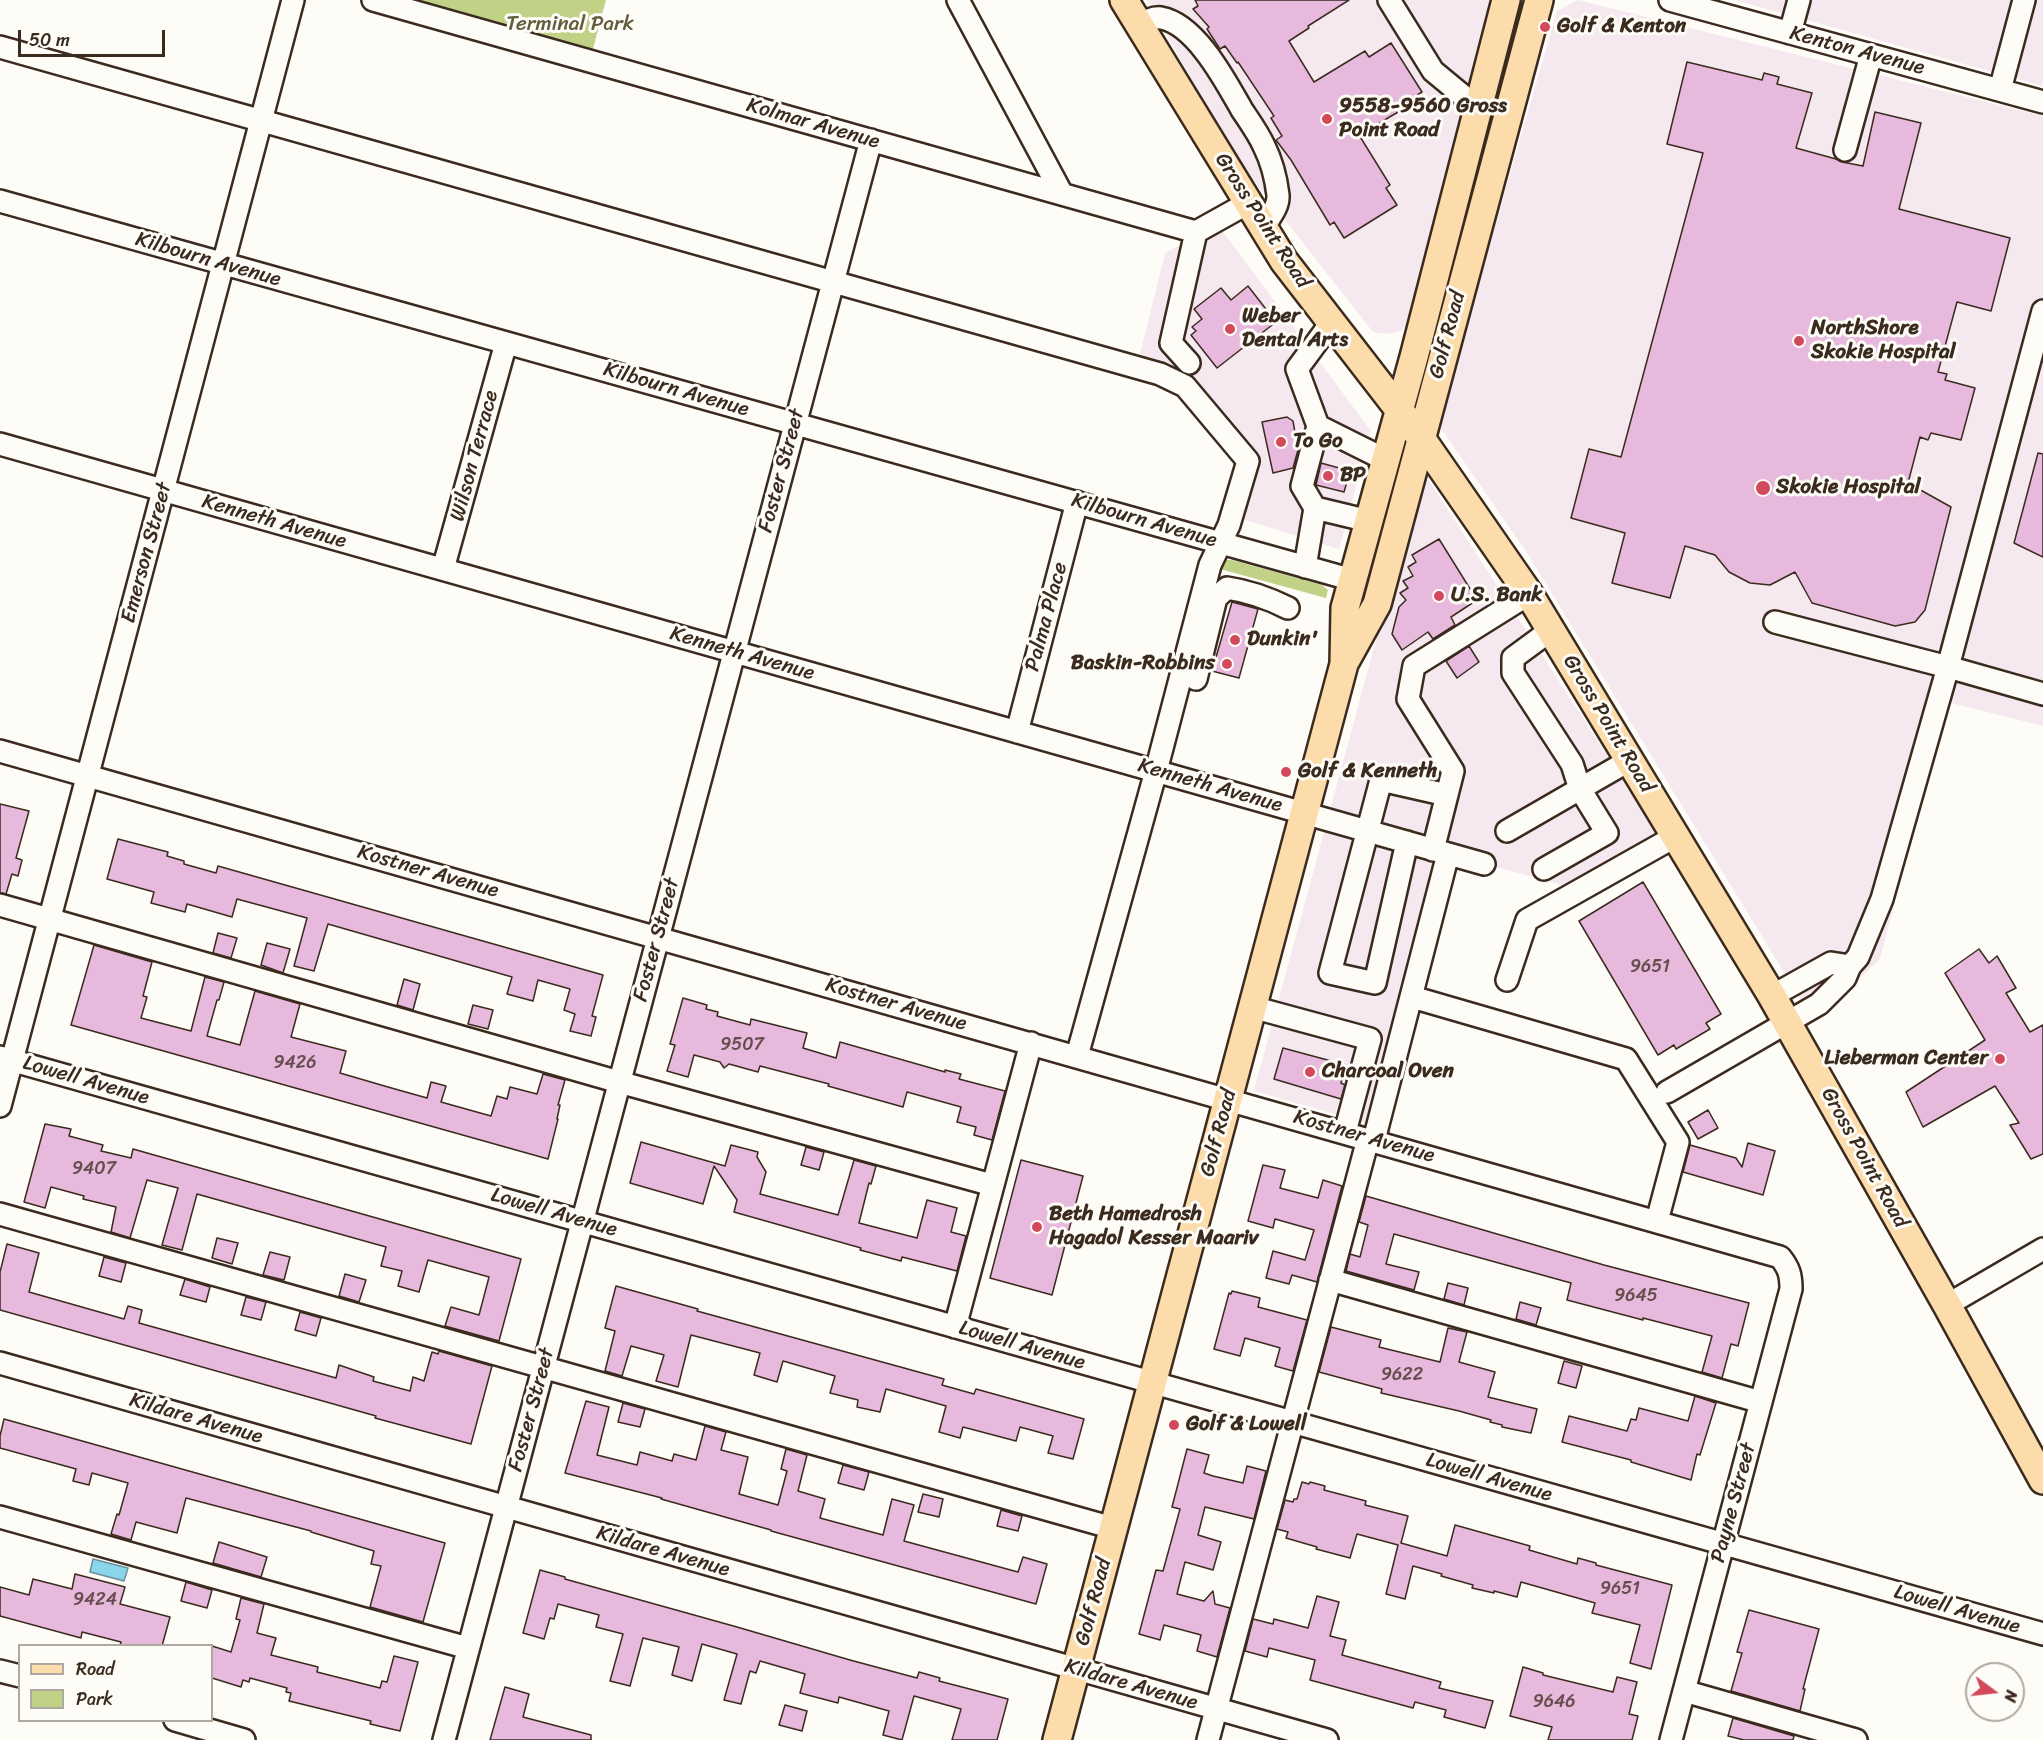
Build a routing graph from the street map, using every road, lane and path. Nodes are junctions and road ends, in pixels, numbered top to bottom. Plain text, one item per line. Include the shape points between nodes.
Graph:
1 (294, 0) edge
2 (373, 0) edge
3 (958, 0) edge
4 (1125, 0) edge
5 (1389, 0) edge
6 (1506, 0) edge
7 (1539, 0) edge
8 (1670, 0) edge
9 (1799, 0) edge
10 (2024, 0) edge
11 (1722, 7) edge
12 (1139, 25) junction
13 (1790, 33) junction
14 (0, 47) edge
15 (1871, 55) junction
16 (2000, 90) junction
17 (2043, 102) edge
18 (1479, 109) junction
19 (262, 121) junction
20 (871, 140) junction
21 (1845, 150) dead end
22 (1062, 194) junction
23 (0, 201) edge
24 (1248, 203) junction
25 (1263, 228) junction
26 (1196, 232) junction
27 (224, 264) junction
28 (833, 282) junction
29 (2043, 311) edge
30 (1331, 323) junction
31 (506, 343) junction
32 (1189, 363) dead end
33 (1400, 411) junction
34 (795, 423) junction
35 (1318, 426) junction
36 (1421, 438) junction
37 (0, 444) edge
38 (1386, 460) junction
39 (164, 490) junction
40 (1077, 502) junction
41 (1315, 508) junction
42 (1369, 521) junction
43 (1222, 543) junction
44 (1305, 567) junction
45 (443, 569) junction
46 (1353, 580) junction
47 (1529, 594) junction
48 (1288, 608) dead end
49 (1775, 622) dead end
50 (1551, 630) junction
51 (734, 652) junction
52 (1344, 664) junction
53 (1947, 667) junction
54 (1196, 679) dead end
55 (2043, 694) edge
56 (1017, 732) junction
57 (0, 751) edge
58 (1630, 760) junction
59 (1156, 771) junction
60 (88, 776) junction
61 (1580, 789) junction
62 (1447, 795) junction
63 (1304, 813) junction
64 (1367, 831) junction
65 (1507, 831) dead end
66 (1676, 836) junction
67 (1407, 842) junction
68 (1441, 852) junction
69 (1484, 864) dead end
70 (1544, 869) dead end
71 (0, 904) edge
72 (50, 919) junction
73 (658, 937) junction
74 (1850, 966) junction
75 (1508, 980) dead end
76 (1773, 996) junction
77 (1412, 997) junction
78 (1252, 1007) junction
79 (1788, 1022) junction
80 (1031, 1043) junction
81 (1077, 1056) junction
82 (6, 1059) edge
83 (619, 1082) junction
84 (1667, 1092) dead end
85 (1228, 1099) junction
86 (0, 1106) edge
87 (1345, 1132) junction
88 (1371, 1139) junction
89 (992, 1185) junction
90 (0, 1214) edge
91 (582, 1221) junction
92 (1657, 1221) junction
93 (2043, 1249) edge
94 (1787, 1266) joint
95 (1330, 1280) junction
96 (1947, 1305) junction
97 (955, 1327) junction
98 (0, 1363) edge
99 (543, 1367) junction
100 (1152, 1383) junction
101 (1761, 1402) junction
102 (1292, 1422) junction
103 (2043, 1480) edge
104 (506, 1508) junction
105 (0, 1517) edge
106 (1113, 1528) junction
107 (1723, 1544) junction
108 (2043, 1634) edge
109 (468, 1648) junction
110 (1076, 1669) junction
111 (0, 1671) edge
112 (18, 1676) edge
113 (1684, 1691) junction
114 (1216, 1708) junction
115 (182, 1722) edge
116 (244, 1740) edge
117 (444, 1740) edge
118 (1057, 1740) edge
119 (1208, 1740) edge
120 (1327, 1740) edge
121 (1671, 1740) edge
122 (1856, 1740) edge

1 - 19 street, Emerson Street
2 - 20 street, Kolmar Avenue
3 - 22 street
4 - 12 main road, Gross Point Road
5 - 18 street via 1432,71
6 - 18 main road, Golf Road
7 - 36 main road, Golf Road
8 - 11 street, Kenton Avenue
9 - 13 street
10 - 16 street
11 - 13 street, Kenton Avenue
12 - 24 main road, Gross Point Road
12 - 25 street via 1156,18 1182,27 1213,62 1264,146 1273,169 1277,204
13 - 15 street, Kenton Avenue
14 - 19 street
15 - 16 street, Kenton Avenue
15 - 21 street
16 - 17 street, Kenton Avenue
18 - 33 main road, Golf Road
19 - 27 street, Emerson Street
19 - 28 street
20 - 22 street, Kolmar Avenue
20 - 28 street, Foster Street
22 - 26 street, Kolmar Avenue
23 - 27 street, Kilbourn Avenue
24 - 25 main road, Gross Point Road
24 - 26 street
25 - 30 main road, Gross Point Road
26 - 32 street via 1170,343
27 - 31 street, Kilbourn Avenue
27 - 39 street, Emerson Street
28 - 34 street, Foster Street
28 - 43 street via 1160,374 1185,386 1248,461
29 - 53 street
30 - 33 main road, Gross Point Road
30 - 35 street via 1298,369
31 - 34 street, Kilbourn Avenue
31 - 45 street, Wilson Terrace
33 - 36 main road, Gross Point Road
33 - 38 main road, Golf Road
34 - 40 street, Kilbourn Avenue
34 - 51 street, Foster Street
35 - 38 street
35 - 41 street via 1302,486
36 - 47 main road, Gross Point Road
36 - 52 main road, Golf Road via 1377,604
37 - 39 street, Kenneth Avenue
38 - 42 main road, Golf Road
39 - 45 street, Kenneth Avenue
39 - 60 street, Emerson Street
40 - 43 street, Kilbourn Avenue
40 - 56 street, Palma Place
41 - 42 street
41 - 44 street
42 - 46 main road, Golf Road
43 - 44 street, Kilbourn Avenue
43 - 59 street via 1210,565
44 - 46 street, Kilbourn Avenue
45 - 51 street, Kenneth Avenue
46 - 52 main road, Golf Road via 1345,608
47 - 50 main road, Gross Point Road
47 - 62 street via 1414,666 1408,699 1453,771
48 - 54 street via 1272,599 1227,588 1216,598
49 - 53 street
50 - 58 main road, Gross Point Road
50 - 61 street via 1513,658 1513,673 1572,764
51 - 56 street, Kenneth Avenue
51 - 73 street, Foster Street
52 - 63 main road, Golf Road
53 - 55 street
53 - 74 street via 1882,899
56 - 59 street, Kenneth Avenue
57 - 60 street, Kostner Avenue
58 - 61 street
58 - 66 main road, Gross Point Road
59 - 63 street, Kenneth Avenue
59 - 81 street
60 - 72 street, Emerson Street
60 - 73 street, Kostner Avenue
61 - 65 street
61 - 70 street via 1607,832
62 - 64 street via 1381,780
62 - 68 street
63 - 64 street, Kenneth Avenue
63 - 78 main road, Golf Road
64 - 67 street, Kenneth Avenue
64 - 67 street via 1330,973 1375,983
66 - 75 street via 1527,920
66 - 76 main road, Gross Point Road
67 - 68 street, Kenneth Avenue
68 - 69 street, Kenneth Avenue
68 - 77 street
71 - 72 street
72 - 82 street, Emerson Street
72 - 83 street
73 - 80 street, Kostner Avenue
73 - 83 street, Foster Street
74 - 76 street via 1831,963
74 - 79 street via 1845,978 1819,1004
76 - 79 main road, Gross Point Road
77 - 88 street
77 - 92 street via 1626,1059 1678,1142
78 - 85 main road, Golf Road
78 - 87 street via 1370,1039
79 - 84 street
79 - 96 main road, Gross Point Road
80 - 81 street, Kostner Avenue
80 - 89 street
81 - 85 street, Kostner Avenue
82 - 86 street, Emerson Street
82 - 91 street, Lowell Avenue
83 - 89 street
83 - 91 street, Foster Street
85 - 87 street, Kostner Avenue
85 - 100 main road, Golf Road
87 - 88 street, Kostner Avenue
88 - 92 street, Kostner Avenue
88 - 95 street
89 - 97 street
90 - 99 street
91 - 97 street, Lowell Avenue
91 - 99 street, Foster Street
92 - 94 street, Kostner Avenue via 1767,1252 1780,1257
93 - 96 street
94 - 101 street, Payne Street via 1791,1289
95 - 101 street
95 - 102 street
96 - 103 main road, Gross Point Road
97 - 100 street, Lowell Avenue
98 - 104 street, Kildare Avenue
99 - 104 street, Foster Street
99 - 106 street
100 - 102 street, Lowell Avenue
100 - 106 main road, Golf Road
101 - 107 street, Payne Street
102 - 107 street, Lowell Avenue
102 - 114 street
104 - 109 street, Foster Street
104 - 110 street, Kildare Avenue
105 - 109 street
106 - 110 main road, Golf Road
107 - 108 street, Lowell Avenue
107 - 113 street, Payne Street
109 - 117 street, Foster Street
110 - 114 street, Kildare Avenue
110 - 118 main road, Golf Road
111 - 112 street
113 - 121 street, Payne Street
113 - 122 street
114 - 119 street
114 - 120 street, Kildare Avenue
115 - 116 street

